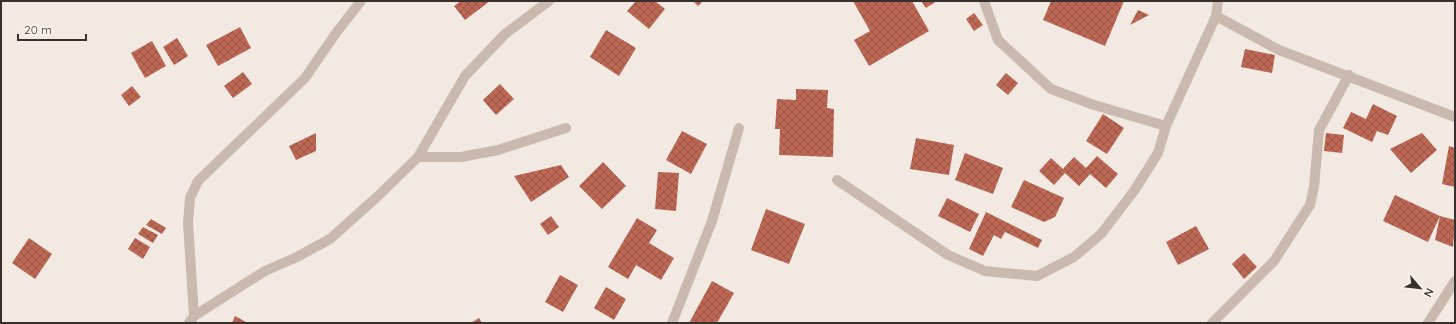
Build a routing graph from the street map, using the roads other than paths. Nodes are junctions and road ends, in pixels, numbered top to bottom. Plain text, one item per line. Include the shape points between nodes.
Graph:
1 (361, 1) edge
2 (549, 1) edge
3 (984, 1) edge
4 (1218, 1) edge
5 (1216, 16) junction
6 (1349, 75) junction
7 (1455, 117) edge
8 (1166, 126) junction
9 (566, 128) dead end
10 (740, 128) dead end
11 (418, 158) junction
12 (837, 180) dead end
13 (1455, 282) edge
14 (191, 319) edge
15 (672, 323) edge
16 (1212, 323) edge
17 (1428, 323) edge

1 - 14 street via 305,78 198,180 190,198 188,223
2 - 11 street via 505,34 465,76
3 - 8 street via 998,40 1051,90
4 - 5 street
5 - 6 street via 1279,50
5 - 8 street
6 - 7 street
6 - 16 street via 1319,130 1310,205 1274,262
8 - 12 street via 1158,153 1134,191 1101,234 1074,257 1037,276 985,271 948,255
9 - 11 street via 498,150 461,157
10 - 15 street via 712,221
11 - 14 street via 330,239 265,271
13 - 17 street

